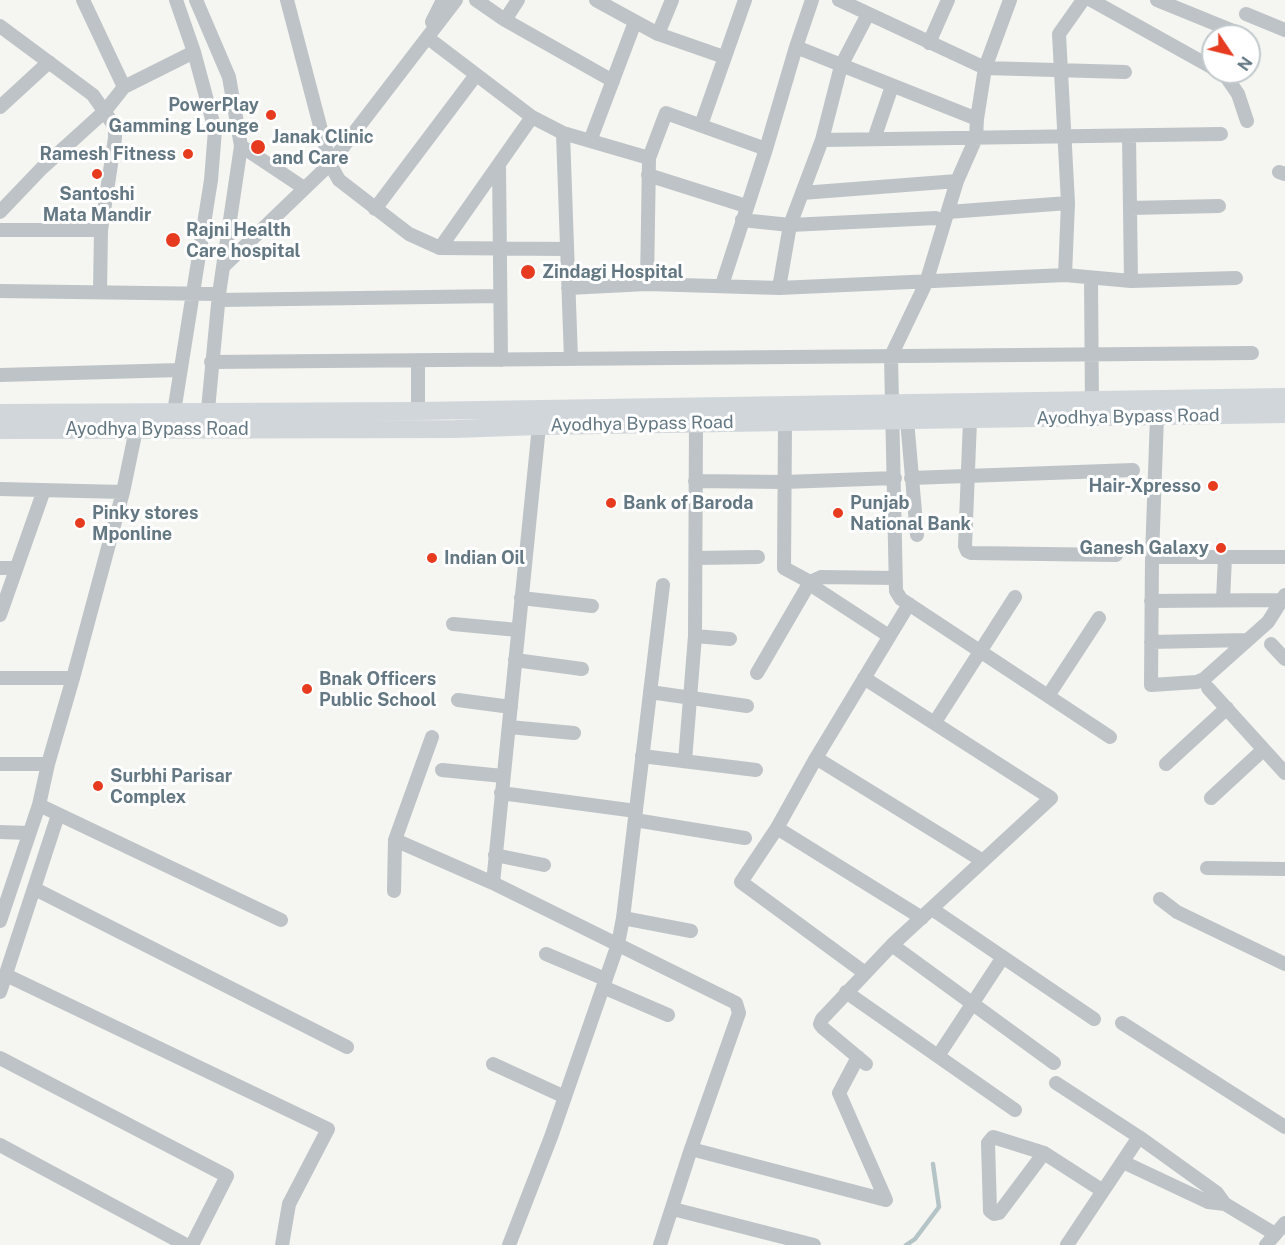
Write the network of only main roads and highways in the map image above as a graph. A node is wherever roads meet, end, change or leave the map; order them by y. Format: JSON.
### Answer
{"nodes":[{"id":1,"x":1285,"y":397,"type":"edge"},
{"id":2,"x":1092,"y":408,"type":"junction"},
{"id":3,"x":391,"y":411,"type":"junction"},
{"id":4,"x":0,"y":413,"type":"edge"},
{"id":5,"x":1285,"y":414,"type":"edge"},
{"id":6,"x":898,"y":415,"type":"junction"},
{"id":7,"x":138,"y":420,"type":"junction"},
{"id":8,"x":206,"y":422,"type":"junction"},
{"id":9,"x":391,"y":429,"type":"junction"},
{"id":10,"x":0,"y":430,"type":"edge"}],
"edges":[{"from":1,"to":2,"type":"main road","name":"Ayodhya Bypass Road"},
{"from":2,"to":5,"type":"main road","name":"Ayodhya Bypass Road"},
{"from":2,"to":6,"type":"main road","name":"Ayodhya Bypass Road"},
{"from":2,"to":6,"type":"main road","name":"Ayodhya Bypass Road"},
{"from":3,"to":6,"type":"main road","name":"Ayodhya Bypass Road"},
{"from":3,"to":8,"type":"main road","name":"Ayodhya Bypass Road"},
{"from":3,"to":9,"type":"main road"},
{"from":4,"to":7,"type":"main road","name":"Ayodhya Bypass Road"},
{"from":6,"to":9,"type":"main road","name":"Ayodhya Bypass Road"},
{"from":7,"to":8,"type":"main road","name":"Ayodhya Bypass Road"},
{"from":7,"to":10,"type":"main road","name":"Ayodhya Bypass Road"},
{"from":8,"to":9,"type":"main road","name":"Ayodhya Bypass Road"}]}
